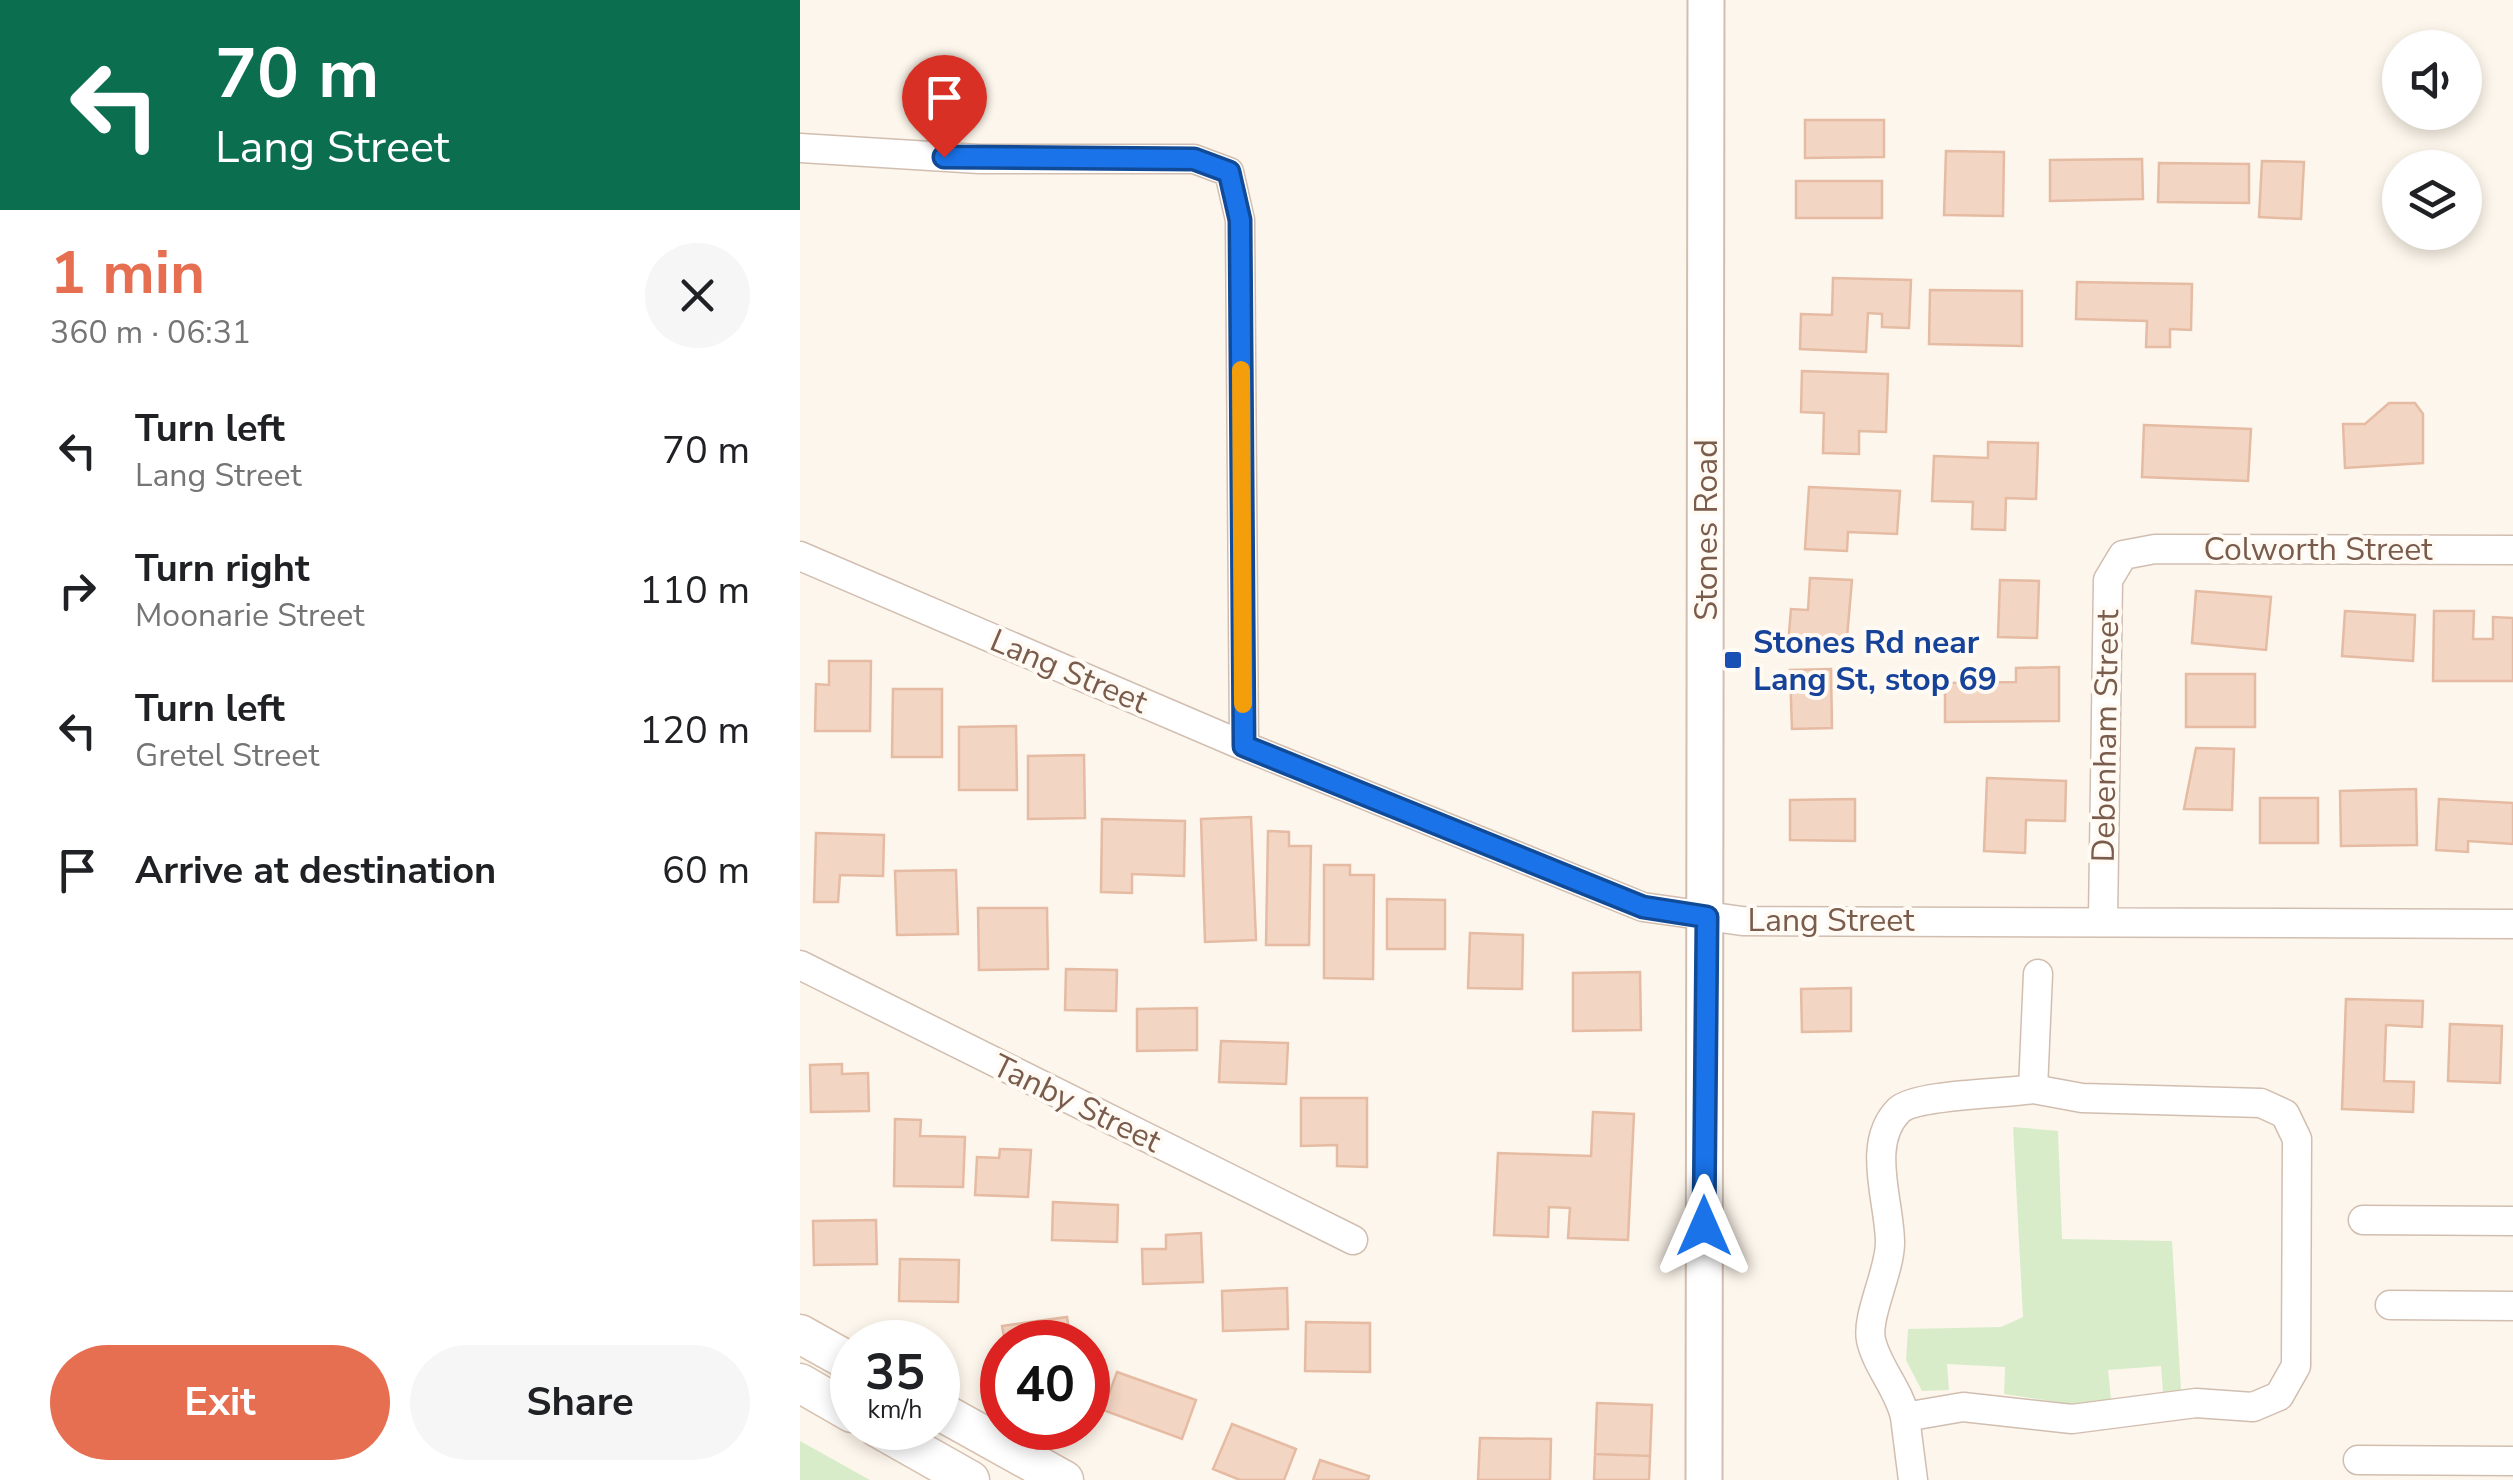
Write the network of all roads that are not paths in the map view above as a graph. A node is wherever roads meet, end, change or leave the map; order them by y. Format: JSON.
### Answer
{"nodes":[{"id":1,"x":1706,"y":0,"type":"edge"},
{"id":2,"x":800,"y":148,"type":"edge"},
{"id":3,"x":2513,"y":550,"type":"edge"},
{"id":4,"x":2123,"y":555,"type":"joint"},
{"id":5,"x":800,"y":556,"type":"edge"},
{"id":6,"x":1244,"y":746,"type":"junction"},
{"id":7,"x":1707,"y":917,"type":"junction"},
{"id":8,"x":2103,"y":920,"type":"junction"},
{"id":9,"x":2513,"y":924,"type":"edge"},
{"id":10,"x":800,"y":966,"type":"edge"},
{"id":11,"x":2038,"y":974,"type":"dead end"},
{"id":12,"x":2033,"y":1089,"type":"junction"},
{"id":13,"x":2363,"y":1220,"type":"dead end"},
{"id":14,"x":2513,"y":1221,"type":"edge"},
{"id":15,"x":1354,"y":1240,"type":"dead end"},
{"id":16,"x":2390,"y":1305,"type":"dead end"},
{"id":17,"x":2513,"y":1306,"type":"edge"},
{"id":18,"x":800,"y":1334,"type":"edge"},
{"id":19,"x":830,"y":1351,"type":"edge"},
{"id":20,"x":800,"y":1383,"type":"edge"},
{"id":21,"x":830,"y":1400,"type":"edge"},
{"id":22,"x":1904,"y":1417,"type":"junction"},
{"id":23,"x":960,"y":1422,"type":"edge"},
{"id":24,"x":917,"y":1450,"type":"edge"},
{"id":25,"x":2358,"y":1460,"type":"dead end"},
{"id":26,"x":2513,"y":1461,"type":"edge"},
{"id":27,"x":970,"y":1480,"type":"edge"},
{"id":28,"x":1064,"y":1480,"type":"edge"},
{"id":29,"x":1704,"y":1480,"type":"edge"},
{"id":30,"x":1913,"y":1480,"type":"edge"}],
"edges":[{"from":1,"to":7,"type":"street","name":"Stones Road"},
{"from":2,"to":6,"type":"street"},
{"from":3,"to":4,"type":"street","name":"Colworth Street"},
{"from":4,"to":8,"type":"street","name":"Debenham Street"},
{"from":5,"to":6,"type":"street","name":"Lang Street"},
{"from":6,"to":7,"type":"street","name":"Lang Street"},
{"from":7,"to":8,"type":"street","name":"Lang Street"},
{"from":7,"to":29,"type":"street","name":"Stones Road"},
{"from":8,"to":9,"type":"street","name":"Lang Street"},
{"from":10,"to":15,"type":"street","name":"Tanby Street"},
{"from":11,"to":12,"type":"street"},
{"from":12,"to":22,"type":"street"},
{"from":12,"to":22,"type":"street"},
{"from":13,"to":14,"type":"street"},
{"from":16,"to":17,"type":"street"},
{"from":18,"to":19,"type":"main road"},
{"from":20,"to":21,"type":"main road"},
{"from":22,"to":30,"type":"street"},
{"from":23,"to":28,"type":"main road"},
{"from":24,"to":27,"type":"main road"},
{"from":25,"to":26,"type":"street"}]}
